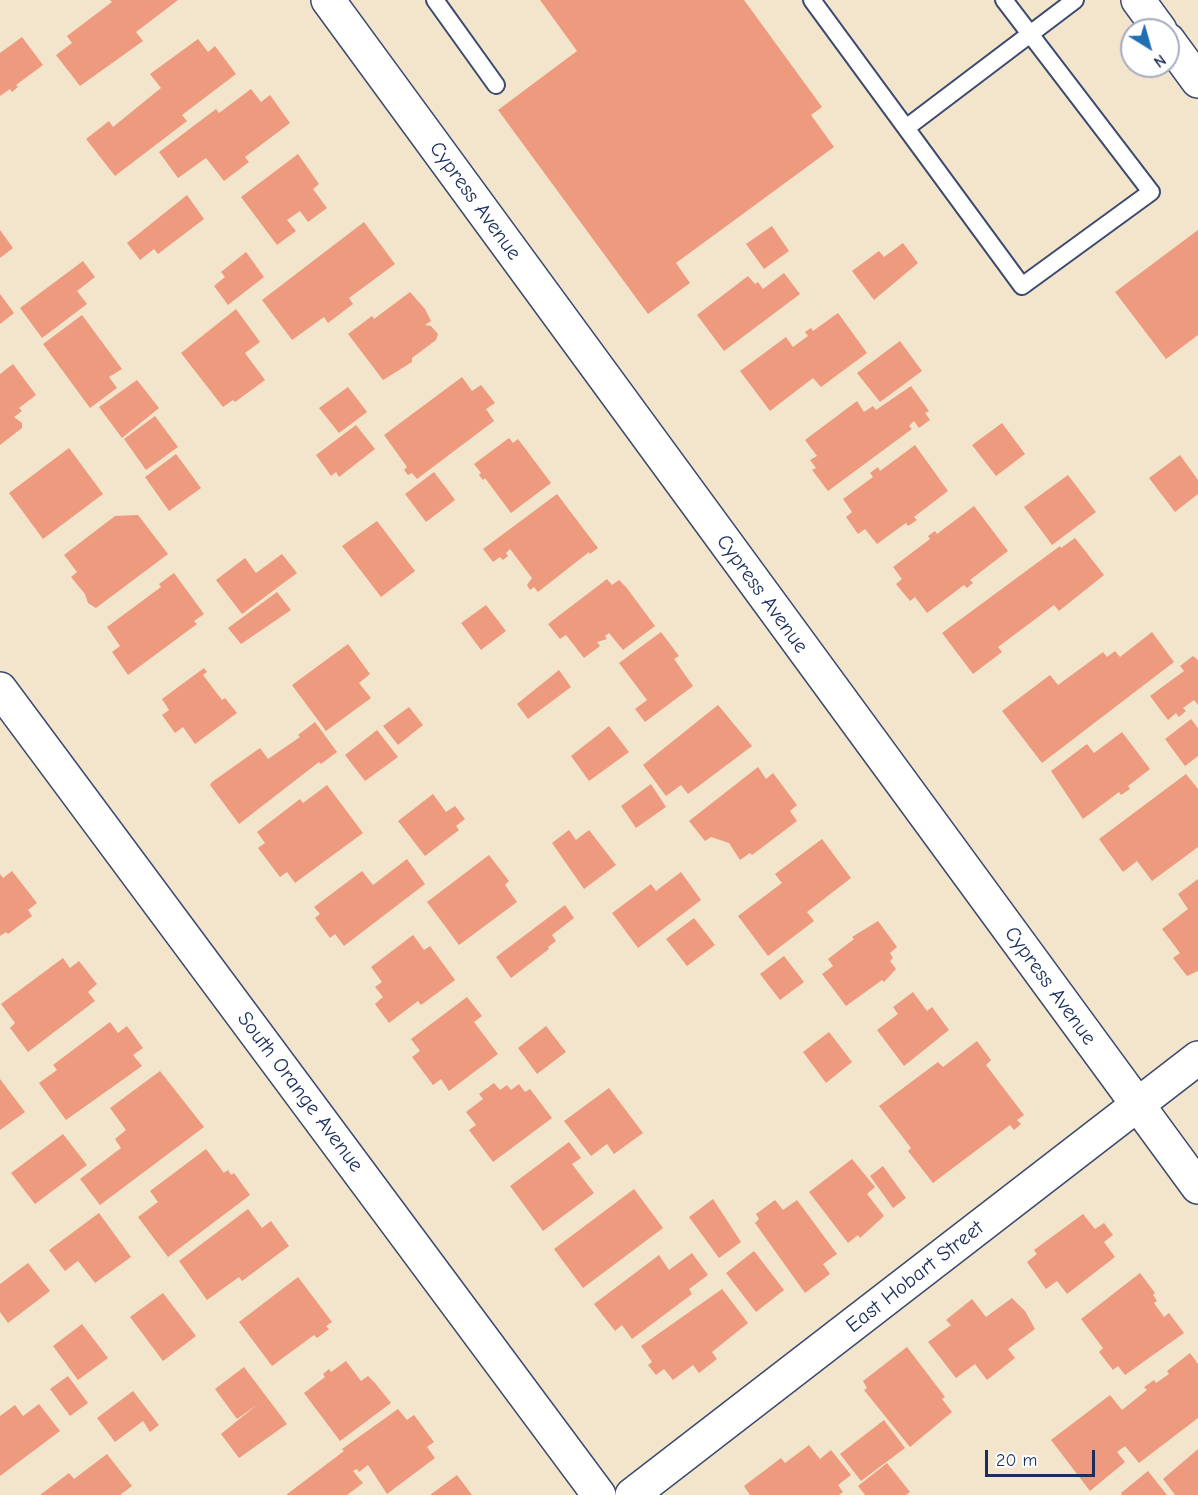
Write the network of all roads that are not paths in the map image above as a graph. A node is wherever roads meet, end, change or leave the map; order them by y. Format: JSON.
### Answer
{"nodes":[{"id":1,"x":328,"y":0,"type":"edge"},
{"id":2,"x":435,"y":0,"type":"edge"},
{"id":3,"x":812,"y":0,"type":"edge"},
{"id":4,"x":1005,"y":0,"type":"edge"},
{"id":5,"x":1075,"y":0,"type":"edge"},
{"id":6,"x":1138,"y":0,"type":"edge"},
{"id":7,"x":1151,"y":18,"type":"edge"},
{"id":8,"x":1031,"y":35,"type":"junction"},
{"id":9,"x":1180,"y":56,"type":"edge"},
{"id":10,"x":1198,"y":81,"type":"edge"},
{"id":11,"x":496,"y":85,"type":"dead end"},
{"id":12,"x":906,"y":128,"type":"junction"},
{"id":13,"x":0,"y":689,"type":"edge"},
{"id":14,"x":1198,"y":1058,"type":"edge"},
{"id":15,"x":1137,"y":1105,"type":"junction"},
{"id":16,"x":1198,"y":1186,"type":"edge"},
{"id":17,"x":599,"y":1495,"type":"edge"},
{"id":18,"x":632,"y":1495,"type":"edge"}],
"edges":[{"from":1,"to":15,"type":"street","name":"Cypress Avenue"},
{"from":2,"to":11,"type":"lane"},
{"from":3,"to":12,"type":"lane"},
{"from":4,"to":8,"type":"lane"},
{"from":5,"to":8,"type":"lane"},
{"from":6,"to":7,"type":"street"},
{"from":8,"to":12,"type":"lane"},
{"from":8,"to":12,"type":"lane"},
{"from":9,"to":10,"type":"street"},
{"from":13,"to":17,"type":"street","name":"South Orange Avenue"},
{"from":14,"to":15,"type":"street","name":"East Hobart Street"},
{"from":15,"to":16,"type":"street","name":"Cypress Avenue"},
{"from":15,"to":18,"type":"street","name":"East Hobart Street"}]}
